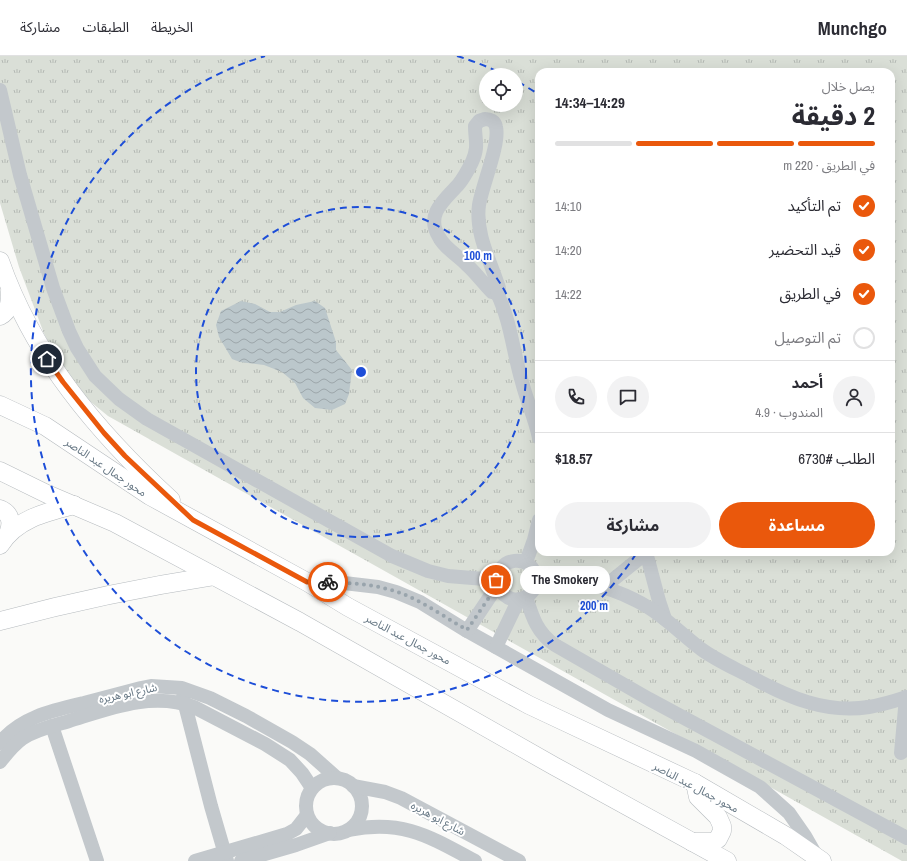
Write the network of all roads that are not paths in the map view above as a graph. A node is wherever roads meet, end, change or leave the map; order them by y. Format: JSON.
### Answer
{"nodes":[{"id":1,"x":0,"y":90,"type":"edge"},
{"id":2,"x":0,"y":261,"type":"edge"},
{"id":3,"x":10,"y":291,"type":"junction"},
{"id":4,"x":497,"y":293,"type":"junction"},
{"id":5,"x":0,"y":316,"type":"edge"},
{"id":6,"x":0,"y":405,"type":"edge"},
{"id":7,"x":535,"y":419,"type":"edge"},
{"id":8,"x":0,"y":471,"type":"edge"},
{"id":9,"x":74,"y":505,"type":"junction"},
{"id":10,"x":0,"y":509,"type":"edge"},
{"id":11,"x":193,"y":520,"type":"junction"},
{"id":12,"x":535,"y":536,"type":"edge"},
{"id":13,"x":4,"y":540,"type":"edge"},
{"id":14,"x":642,"y":556,"type":"edge"},
{"id":15,"x":647,"y":556,"type":"edge"},
{"id":16,"x":526,"y":562,"type":"junction"},
{"id":17,"x":536,"y":575,"type":"junction"},
{"id":18,"x":214,"y":576,"type":"junction"},
{"id":19,"x":307,"y":582,"type":"junction"},
{"id":20,"x":497,"y":583,"type":"junction"},
{"id":21,"x":604,"y":587,"type":"junction"},
{"id":22,"x":523,"y":598,"type":"junction"},
{"id":23,"x":665,"y":619,"type":"junction"},
{"id":24,"x":0,"y":620,"type":"edge"},
{"id":25,"x":467,"y":630,"type":"junction"},
{"id":26,"x":496,"y":647,"type":"junction"},
{"id":27,"x":182,"y":688,"type":"junction"},
{"id":28,"x":907,"y":697,"type":"edge"},
{"id":29,"x":183,"y":703,"type":"junction"},
{"id":30,"x":52,"y":726,"type":"junction"},
{"id":31,"x":0,"y":743,"type":"edge"},
{"id":32,"x":901,"y":753,"type":"dead end"},
{"id":33,"x":0,"y":762,"type":"edge"},
{"id":34,"x":337,"y":778,"type":"junction"},
{"id":35,"x":696,"y":783,"type":"junction"},
{"id":36,"x":353,"y":786,"type":"junction"},
{"id":37,"x":312,"y":788,"type":"junction"},
{"id":38,"x":307,"y":815,"type":"junction"},
{"id":39,"x":349,"y":830,"type":"junction"},
{"id":40,"x":330,"y":833,"type":"junction"},
{"id":41,"x":907,"y":838,"type":"edge"},
{"id":42,"x":692,"y":842,"type":"junction"},
{"id":43,"x":226,"y":857,"type":"edge"},
{"id":44,"x":820,"y":859,"type":"edge"},
{"id":45,"x":97,"y":861,"type":"edge"},
{"id":46,"x":195,"y":861,"type":"edge"},
{"id":47,"x":241,"y":861,"type":"edge"},
{"id":48,"x":475,"y":861,"type":"edge"},
{"id":49,"x":519,"y":861,"type":"edge"},
{"id":50,"x":728,"y":861,"type":"edge"}],
"edges":[{"from":1,"to":20,"type":"street"},
{"from":2,"to":3,"type":"main road"},
{"from":3,"to":5,"type":"main road"},
{"from":3,"to":11,"type":"main road"},
{"from":4,"to":4,"type":"street"},
{"from":4,"to":7,"type":"street"},
{"from":6,"to":11,"type":"main road","name":"محور جمال عبد الناصر"},
{"from":8,"to":9,"type":"main road"},
{"from":9,"to":13,"type":"main road"},
{"from":9,"to":18,"type":"main road"},
{"from":10,"to":13,"type":"main road"},
{"from":11,"to":19,"type":"main road","name":"محور جمال عبد الناصر"},
{"from":12,"to":16,"type":"street"},
{"from":14,"to":21,"type":"street"},
{"from":15,"to":23,"type":"street"},
{"from":16,"to":17,"type":"street"},
{"from":16,"to":20,"type":"street"},
{"from":17,"to":21,"type":"street"},
{"from":17,"to":22,"type":"street"},
{"from":18,"to":24,"type":"main road"},
{"from":18,"to":42,"type":"main road"},
{"from":19,"to":25,"type":"street"},
{"from":19,"to":35,"type":"main road","name":"محور جمال عبد الناصر"},
{"from":20,"to":22,"type":"street"},
{"from":20,"to":25,"type":"street"},
{"from":21,"to":23,"type":"street"},
{"from":22,"to":26,"type":"street"},
{"from":22,"to":41,"type":"street"},
{"from":23,"to":28,"type":"street"},
{"from":25,"to":26,"type":"street"},
{"from":26,"to":44,"type":"street"},
{"from":27,"to":29,"type":"street"},
{"from":27,"to":31,"type":"street","name":"شارع ابو هريره"},
{"from":27,"to":34,"type":"street","name":"شارع ابو هريره"},
{"from":28,"to":32,"type":"street"},
{"from":29,"to":30,"type":"street","name":"شارع ابو هريره"},
{"from":29,"to":37,"type":"street","name":"شارع ابو هريره"},
{"from":29,"to":43,"type":"street"},
{"from":30,"to":33,"type":"street","name":"شارع ابو هريره"},
{"from":30,"to":45,"type":"street"},
{"from":34,"to":36,"type":"street"},
{"from":34,"to":37,"type":"street"},
{"from":35,"to":42,"type":"main road"},
{"from":35,"to":44,"type":"main road","name":"محور جمال عبد الناصر"},
{"from":36,"to":39,"type":"street"},
{"from":36,"to":49,"type":"street","name":"شارع ابو هريره"},
{"from":37,"to":38,"type":"street"},
{"from":38,"to":40,"type":"street"},
{"from":38,"to":43,"type":"street"},
{"from":39,"to":40,"type":"street"},
{"from":39,"to":48,"type":"street","name":"شارع ابو هريره"},
{"from":40,"to":47,"type":"street"},
{"from":42,"to":50,"type":"main road"},
{"from":43,"to":46,"type":"street"}]}
